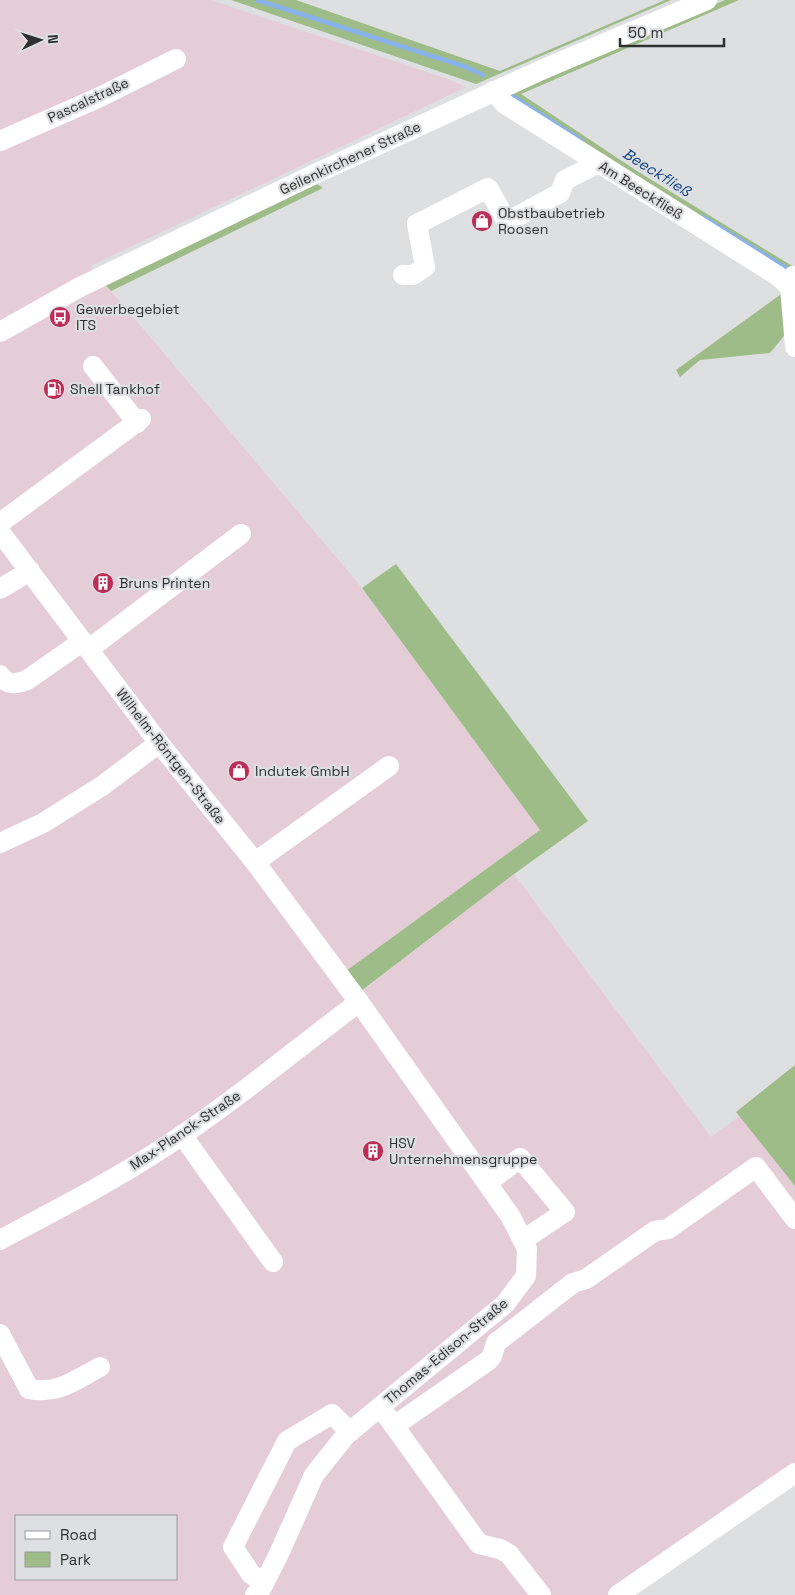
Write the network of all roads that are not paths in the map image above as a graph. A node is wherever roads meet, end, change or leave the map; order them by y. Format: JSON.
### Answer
{"nodes":[{"id":1,"x":706,"y":0,"type":"edge"},
{"id":2,"x":176,"y":59,"type":"dead end"},
{"id":3,"x":493,"y":91,"type":"junction"},
{"id":4,"x":0,"y":141,"type":"edge"},
{"id":5,"x":599,"y":163,"type":"junction"},
{"id":6,"x":403,"y":275,"type":"dead end"},
{"id":7,"x":793,"y":283,"type":"edge"},
{"id":8,"x":0,"y":332,"type":"edge"},
{"id":9,"x":795,"y":347,"type":"edge"},
{"id":10,"x":93,"y":366,"type":"dead end"},
{"id":11,"x":0,"y":523,"type":"edge"},
{"id":12,"x":0,"y":532,"type":"edge"},
{"id":13,"x":240,"y":534,"type":"dead end"},
{"id":14,"x":30,"y":571,"type":"junction"},
{"id":15,"x":0,"y":589,"type":"edge"},
{"id":16,"x":86,"y":645,"type":"junction"},
{"id":17,"x":0,"y":675,"type":"edge"},
{"id":18,"x":159,"y":743,"type":"junction"},
{"id":19,"x":389,"y":766,"type":"dead end"},
{"id":20,"x":0,"y":843,"type":"edge"},
{"id":21,"x":255,"y":862,"type":"junction"},
{"id":22,"x":358,"y":1002,"type":"junction"},
{"id":23,"x":182,"y":1135,"type":"junction"},
{"id":24,"x":487,"y":1183,"type":"junction"},
{"id":25,"x":795,"y":1219,"type":"edge"},
{"id":26,"x":0,"y":1240,"type":"edge"},
{"id":27,"x":523,"y":1240,"type":"junction"},
{"id":28,"x":273,"y":1262,"type":"dead end"},
{"id":29,"x":0,"y":1334,"type":"edge"},
{"id":30,"x":100,"y":1367,"type":"dead end"},
{"id":31,"x":380,"y":1406,"type":"junction"},
{"id":32,"x":394,"y":1426,"type":"junction"},
{"id":33,"x":350,"y":1432,"type":"junction"},
{"id":34,"x":795,"y":1473,"type":"edge"},
{"id":35,"x":260,"y":1589,"type":"edge"},
{"id":36,"x":541,"y":1595,"type":"edge"},
{"id":37,"x":618,"y":1595,"type":"edge"}],
"edges":[{"from":1,"to":3,"type":"street","name":"Geilenkirchener Straße"},
{"from":2,"to":4,"type":"street","name":"Pascalstraße"},
{"from":3,"to":5,"type":"street","name":"Am Beeckfließ"},
{"from":3,"to":8,"type":"street","name":"Geilenkirchener Straße"},
{"from":5,"to":6,"type":"street"},
{"from":5,"to":7,"type":"street","name":"Am Beeckfließ"},
{"from":7,"to":9,"type":"street"},
{"from":10,"to":11,"type":"street"},
{"from":12,"to":14,"type":"street","name":"Wilhelm-Röntgen-Straße"},
{"from":13,"to":16,"type":"street"},
{"from":14,"to":15,"type":"street"},
{"from":14,"to":16,"type":"street","name":"Wilhelm-Röntgen-Straße"},
{"from":16,"to":17,"type":"street"},
{"from":16,"to":18,"type":"street","name":"Wilhelm-Röntgen-Straße"},
{"from":18,"to":20,"type":"street"},
{"from":18,"to":21,"type":"street","name":"Wilhelm-Röntgen-Straße"},
{"from":19,"to":21,"type":"street"},
{"from":21,"to":22,"type":"street","name":"Wilhelm-Röntgen-Straße"},
{"from":22,"to":23,"type":"street","name":"Max-Planck-Straße"},
{"from":22,"to":24,"type":"street","name":"Thomas-Edison-Straße"},
{"from":23,"to":26,"type":"street","name":"Max-Planck-Straße"},
{"from":23,"to":28,"type":"street"},
{"from":24,"to":27,"type":"street","name":"Thomas-Edison-Straße"},
{"from":24,"to":27,"type":"street"},
{"from":25,"to":32,"type":"street"},
{"from":27,"to":31,"type":"street","name":"Thomas-Edison-Straße"},
{"from":29,"to":30,"type":"street"},
{"from":31,"to":32,"type":"street"},
{"from":31,"to":33,"type":"street","name":"Thomas-Edison-Straße"},
{"from":32,"to":36,"type":"street"},
{"from":33,"to":35,"type":"street","name":"Thomas-Edison-Straße"},
{"from":33,"to":35,"type":"street"},
{"from":34,"to":37,"type":"street"}]}
